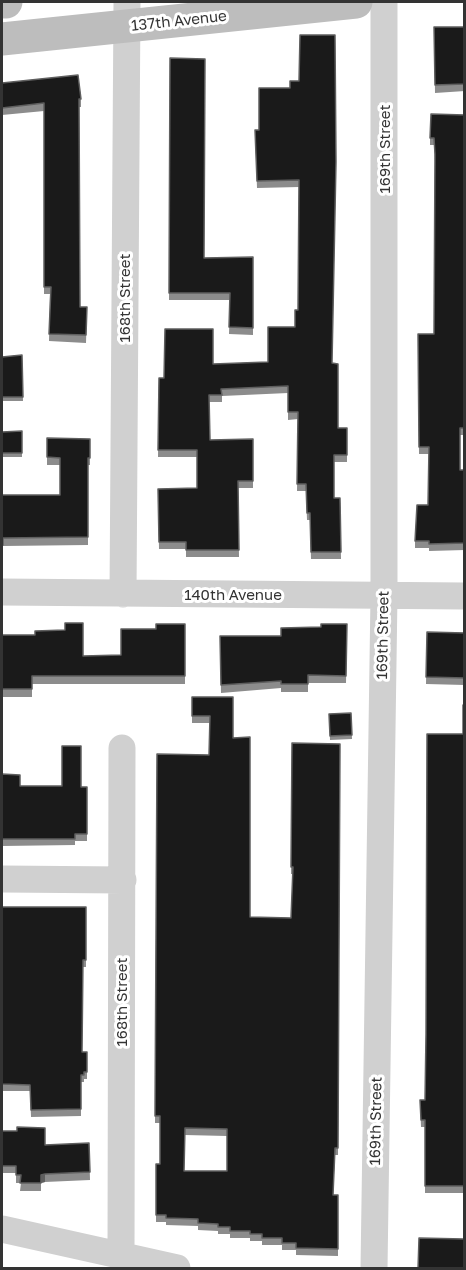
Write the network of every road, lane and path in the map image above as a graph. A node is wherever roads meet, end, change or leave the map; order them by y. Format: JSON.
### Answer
{"nodes":[{"id":1,"x":2,"y":2,"type":"edge"},
{"id":2,"x":6,"y":2,"type":"edge"},
{"id":3,"x":356,"y":2,"type":"edge"},
{"id":4,"x":384,"y":2,"type":"edge"},
{"id":5,"x":127,"y":14,"type":"edge"},
{"id":6,"x":2,"y":39,"type":"edge"},
{"id":7,"x":2,"y":592,"type":"edge"},
{"id":8,"x":123,"y":594,"type":"junction"},
{"id":9,"x":384,"y":595,"type":"junction"},
{"id":10,"x":465,"y":596,"type":"edge"},
{"id":11,"x":122,"y":748,"type":"dead end"},
{"id":12,"x":2,"y":879,"type":"edge"},
{"id":13,"x":123,"y":880,"type":"junction"},
{"id":14,"x":2,"y":1229,"type":"edge"},
{"id":15,"x":121,"y":1255,"type":"junction"},
{"id":16,"x":177,"y":1269,"type":"edge"},
{"id":17,"x":374,"y":1269,"type":"edge"}],
"edges":[{"from":1,"to":2,"type":"street"},
{"from":3,"to":5,"type":"street","name":"137th Avenue"},
{"from":4,"to":9,"type":"street","name":"169th Street"},
{"from":5,"to":6,"type":"street","name":"137th Avenue"},
{"from":5,"to":8,"type":"street","name":"168th Street"},
{"from":7,"to":8,"type":"street","name":"140th Avenue"},
{"from":8,"to":9,"type":"street","name":"140th Avenue"},
{"from":9,"to":10,"type":"street","name":"140th Avenue"},
{"from":9,"to":17,"type":"street","name":"169th Street"},
{"from":11,"to":13,"type":"street","name":"168th Street"},
{"from":12,"to":13,"type":"street"},
{"from":13,"to":15,"type":"street","name":"168th Street"},
{"from":14,"to":15,"type":"street"},
{"from":15,"to":16,"type":"street"}]}
